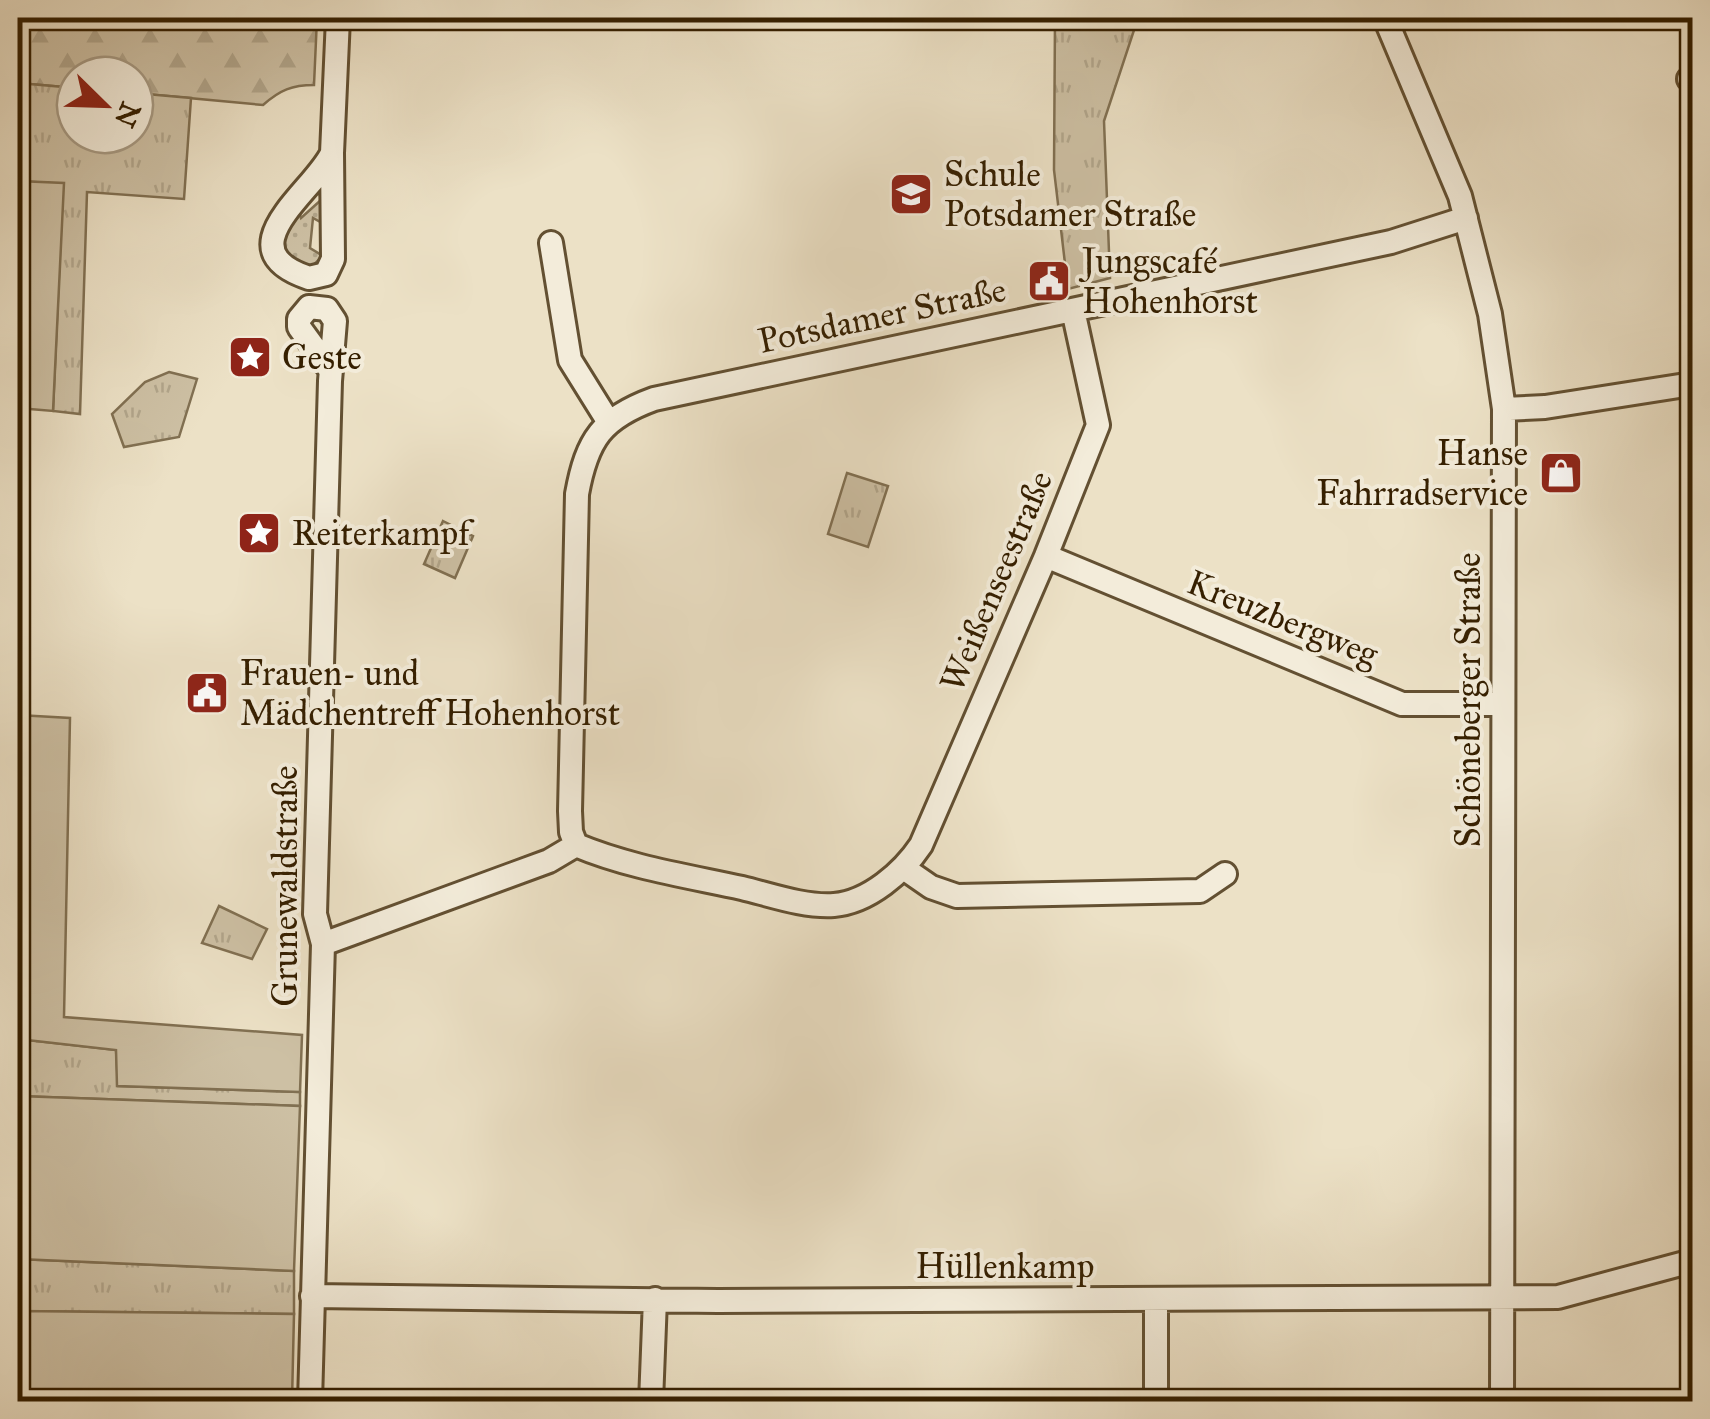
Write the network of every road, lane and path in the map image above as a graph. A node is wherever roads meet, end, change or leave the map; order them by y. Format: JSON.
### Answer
{"nodes":[{"id":1,"x":338,"y":18,"type":"edge"},
{"id":2,"x":1386,"y":18,"type":"edge"},
{"id":3,"x":332,"y":154,"type":"junction"},
{"id":4,"x":1466,"y":218,"type":"junction"},
{"id":5,"x":552,"y":244,"type":"dead end"},
{"id":6,"x":1074,"y":310,"type":"junction"},
{"id":7,"x":331,"y":371,"type":"dead end"},
{"id":8,"x":1692,"y":384,"type":"edge"},
{"id":9,"x":1504,"y":409,"type":"junction"},
{"id":10,"x":608,"y":421,"type":"junction"},
{"id":11,"x":1046,"y":556,"type":"junction"},
{"id":12,"x":1503,"y":704,"type":"junction"},
{"id":13,"x":576,"y":845,"type":"junction"},
{"id":14,"x":904,"y":869,"type":"junction"},
{"id":15,"x":1225,"y":874,"type":"dead end"},
{"id":16,"x":323,"y":944,"type":"junction"},
{"id":17,"x":1692,"y":1261,"type":"edge"},
{"id":18,"x":312,"y":1296,"type":"junction"},
{"id":19,"x":1502,"y":1297,"type":"junction"},
{"id":20,"x":656,"y":1299,"type":"junction"},
{"id":21,"x":1156,"y":1301,"type":"junction"},
{"id":22,"x":310,"y":1402,"type":"edge"},
{"id":23,"x":651,"y":1402,"type":"edge"},
{"id":24,"x":1156,"y":1402,"type":"edge"},
{"id":25,"x":1502,"y":1402,"type":"edge"}],
"edges":[{"from":1,"to":3,"type":"street"},
{"from":2,"to":4,"type":"street","name":"Schöneberger Straße"},
{"from":3,"to":3,"type":"street"},
{"from":4,"to":6,"type":"street","name":"Potsdamer Straße"},
{"from":4,"to":9,"type":"street","name":"Schöneberger Straße"},
{"from":5,"to":10,"type":"street"},
{"from":6,"to":10,"type":"street","name":"Potsdamer Straße"},
{"from":6,"to":11,"type":"street","name":"Weißenseestraße"},
{"from":7,"to":16,"type":"street","name":"Grunewaldstraße"},
{"from":8,"to":9,"type":"street"},
{"from":9,"to":12,"type":"street","name":"Schöneberger Straße"},
{"from":10,"to":13,"type":"street"},
{"from":11,"to":12,"type":"street","name":"Kreuzbergweg"},
{"from":11,"to":14,"type":"street","name":"Weißenseestraße"},
{"from":12,"to":19,"type":"street","name":"Schöneberger Straße"},
{"from":13,"to":14,"type":"street","name":"Weißenseestraße"},
{"from":13,"to":16,"type":"street"},
{"from":14,"to":15,"type":"street"},
{"from":16,"to":18,"type":"street","name":"Grunewaldstraße"},
{"from":17,"to":19,"type":"street","name":"Hüllenkamp"},
{"from":18,"to":20,"type":"street","name":"Hüllenkamp"},
{"from":18,"to":22,"type":"street","name":"Grunewaldstraße"},
{"from":19,"to":21,"type":"street","name":"Hüllenkamp"},
{"from":19,"to":25,"type":"street","name":"Schöneberger Straße"},
{"from":20,"to":21,"type":"street","name":"Hüllenkamp"},
{"from":20,"to":23,"type":"street"},
{"from":21,"to":24,"type":"street"}]}
